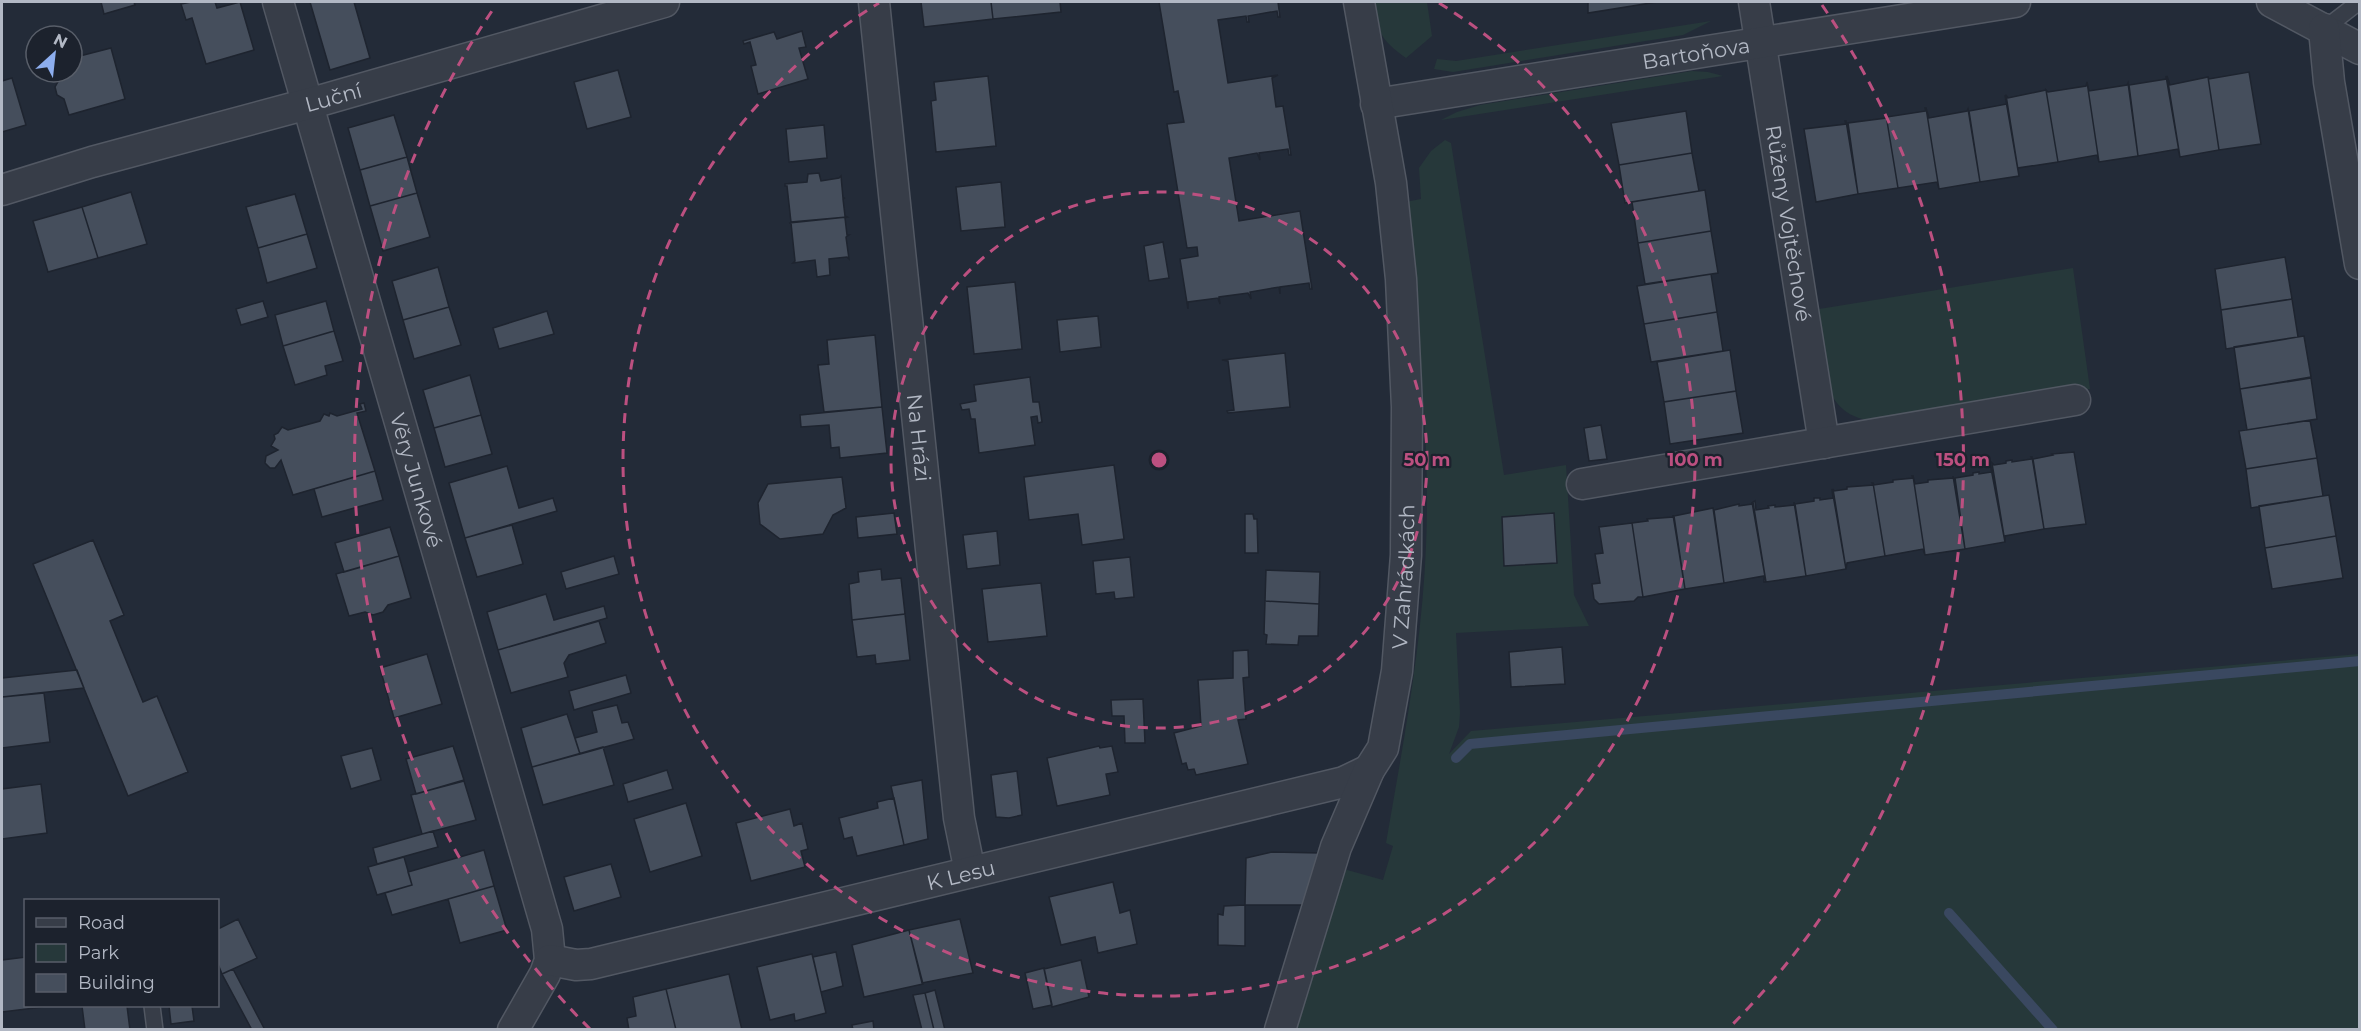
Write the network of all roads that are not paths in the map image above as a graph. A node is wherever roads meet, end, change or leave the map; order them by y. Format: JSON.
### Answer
{"nodes":[{"id":1,"x":278,"y":2,"type":"edge"},
{"id":2,"x":664,"y":2,"type":"edge"},
{"id":3,"x":874,"y":2,"type":"edge"},
{"id":4,"x":1359,"y":2,"type":"edge"},
{"id":5,"x":1754,"y":2,"type":"edge"},
{"id":6,"x":2016,"y":2,"type":"edge"},
{"id":7,"x":2272,"y":2,"type":"edge"},
{"id":8,"x":2358,"y":2,"type":"edge"},
{"id":9,"x":2324,"y":29,"type":"junction"},
{"id":10,"x":1761,"y":42,"type":"junction"},
{"id":11,"x":2360,"y":49,"type":"edge"},
{"id":12,"x":308,"y":104,"type":"junction"},
{"id":13,"x":1376,"y":104,"type":"junction"},
{"id":14,"x":2,"y":190,"type":"edge"},
{"id":15,"x":2360,"y":264,"type":"edge"},
{"id":16,"x":2075,"y":400,"type":"dead end"},
{"id":17,"x":1824,"y":443,"type":"junction"},
{"id":18,"x":1582,"y":484,"type":"dead end"},
{"id":19,"x":1369,"y":770,"type":"junction"},
{"id":20,"x":970,"y":872,"type":"junction"},
{"id":21,"x":550,"y":960,"type":"junction"},
{"id":22,"x":152,"y":1007,"type":"edge"},
{"id":23,"x":156,"y":1029,"type":"edge"},
{"id":24,"x":513,"y":1029,"type":"edge"},
{"id":25,"x":1280,"y":1029,"type":"edge"}],
"edges":[{"from":1,"to":12,"type":"street","name":"Věry Junkové"},
{"from":2,"to":12,"type":"street","name":"Luční"},
{"from":3,"to":20,"type":"street","name":"Na Hrázi"},
{"from":4,"to":13,"type":"street","name":"V Zahrádkách"},
{"from":5,"to":10,"type":"street","name":"Růženy Vojtěchové"},
{"from":6,"to":10,"type":"street","name":"Bartoňova"},
{"from":7,"to":9,"type":"street"},
{"from":8,"to":9,"type":"lane"},
{"from":9,"to":11,"type":"street"},
{"from":9,"to":15,"type":"street"},
{"from":10,"to":13,"type":"street","name":"Bartoňova"},
{"from":10,"to":17,"type":"street","name":"Růženy Vojtěchové"},
{"from":12,"to":14,"type":"street","name":"Luční"},
{"from":12,"to":21,"type":"street","name":"Věry Junkové"},
{"from":13,"to":19,"type":"street","name":"V Zahrádkách"},
{"from":16,"to":17,"type":"street"},
{"from":17,"to":18,"type":"street"},
{"from":19,"to":20,"type":"street","name":"K Lesu"},
{"from":19,"to":25,"type":"street","name":"V Zahrádkách"},
{"from":20,"to":21,"type":"street","name":"K Lesu"},
{"from":21,"to":24,"type":"street"},
{"from":22,"to":23,"type":"lane"}]}
